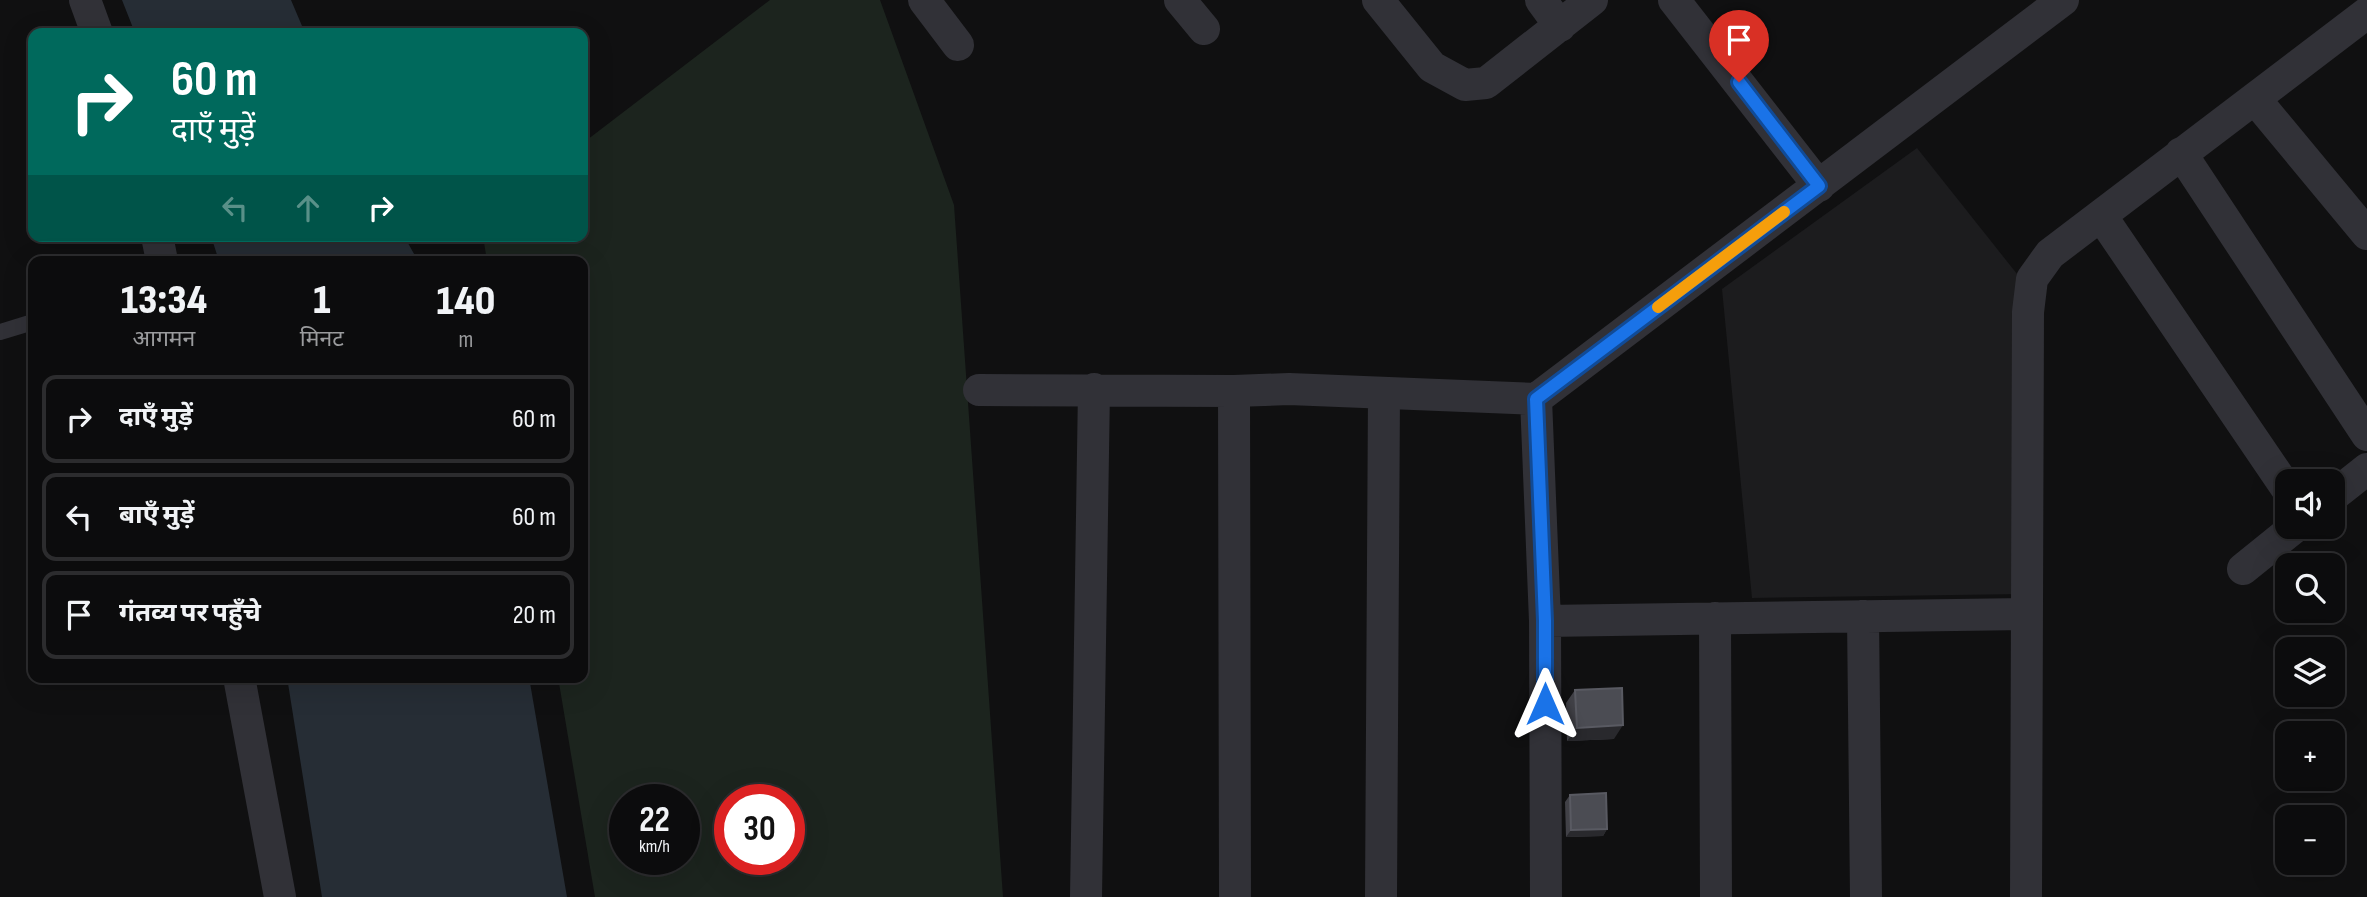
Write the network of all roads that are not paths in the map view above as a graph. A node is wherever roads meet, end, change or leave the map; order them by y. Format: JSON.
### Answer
{"nodes":[{"id":1,"x":85,"y":0,"type":"edge"},
{"id":2,"x":924,"y":0,"type":"edge"},
{"id":3,"x":1180,"y":0,"type":"edge"},
{"id":4,"x":1378,"y":0,"type":"edge"},
{"id":5,"x":1541,"y":0,"type":"edge"},
{"id":6,"x":1592,"y":0,"type":"edge"},
{"id":7,"x":1674,"y":0,"type":"edge"},
{"id":8,"x":2063,"y":0,"type":"edge"},
{"id":9,"x":1560,"y":26,"type":"junction"},
{"id":10,"x":95,"y":28,"type":"edge"},
{"id":11,"x":2362,"y":28,"type":"edge"},
{"id":12,"x":1204,"y":29,"type":"dead end"},
{"id":13,"x":958,"y":45,"type":"dead end"},
{"id":14,"x":2255,"y":99,"type":"junction"},
{"id":15,"x":2181,"y":153,"type":"junction"},
{"id":16,"x":1819,"y":186,"type":"junction"},
{"id":17,"x":2102,"y":217,"type":"junction"},
{"id":18,"x":2367,"y":234,"type":"edge"},
{"id":19,"x":28,"y":324,"type":"edge"},
{"id":20,"x":0,"y":332,"type":"edge"},
{"id":21,"x":979,"y":390,"type":"dead end"},
{"id":22,"x":1094,"y":390,"type":"junction"},
{"id":23,"x":1234,"y":391,"type":"junction"},
{"id":24,"x":1384,"y":393,"type":"junction"},
{"id":25,"x":1536,"y":399,"type":"junction"},
{"id":26,"x":2367,"y":435,"type":"edge"},
{"id":27,"x":2367,"y":469,"type":"edge"},
{"id":28,"x":2275,"y":471,"type":"edge"},
{"id":29,"x":2345,"y":486,"type":"edge"},
{"id":30,"x":2280,"y":539,"type":"edge"},
{"id":31,"x":2243,"y":569,"type":"dead end"},
{"id":32,"x":2026,"y":614,"type":"junction"},
{"id":33,"x":1863,"y":616,"type":"junction"},
{"id":34,"x":1715,"y":618,"type":"junction"},
{"id":35,"x":1545,"y":621,"type":"junction"},
{"id":36,"x":240,"y":683,"type":"edge"},
{"id":37,"x":279,"y":897,"type":"edge"},
{"id":38,"x":1086,"y":897,"type":"edge"},
{"id":39,"x":1235,"y":897,"type":"edge"},
{"id":40,"x":1381,"y":897,"type":"edge"},
{"id":41,"x":1546,"y":897,"type":"edge"},
{"id":42,"x":1716,"y":897,"type":"edge"},
{"id":43,"x":1866,"y":897,"type":"edge"},
{"id":44,"x":2026,"y":897,"type":"edge"}],
"edges":[{"from":1,"to":10,"type":"street"},
{"from":2,"to":13,"type":"street"},
{"from":3,"to":12,"type":"street"},
{"from":4,"to":9,"type":"street"},
{"from":5,"to":9,"type":"street"},
{"from":6,"to":9,"type":"street"},
{"from":7,"to":16,"type":"street"},
{"from":8,"to":16,"type":"street"},
{"from":11,"to":14,"type":"street"},
{"from":14,"to":15,"type":"street"},
{"from":14,"to":18,"type":"street"},
{"from":15,"to":17,"type":"street"},
{"from":15,"to":26,"type":"street"},
{"from":16,"to":25,"type":"street"},
{"from":17,"to":28,"type":"street"},
{"from":17,"to":32,"type":"street"},
{"from":19,"to":20,"type":"lane"},
{"from":21,"to":22,"type":"street"},
{"from":22,"to":23,"type":"street"},
{"from":22,"to":38,"type":"street"},
{"from":23,"to":24,"type":"street"},
{"from":23,"to":39,"type":"street"},
{"from":24,"to":25,"type":"street"},
{"from":24,"to":40,"type":"street"},
{"from":25,"to":35,"type":"street"},
{"from":27,"to":29,"type":"street"},
{"from":30,"to":31,"type":"street"},
{"from":32,"to":33,"type":"street"},
{"from":32,"to":44,"type":"street"},
{"from":33,"to":34,"type":"street"},
{"from":33,"to":43,"type":"street"},
{"from":34,"to":35,"type":"street"},
{"from":34,"to":42,"type":"street"},
{"from":35,"to":41,"type":"street"},
{"from":36,"to":37,"type":"street"}]}
